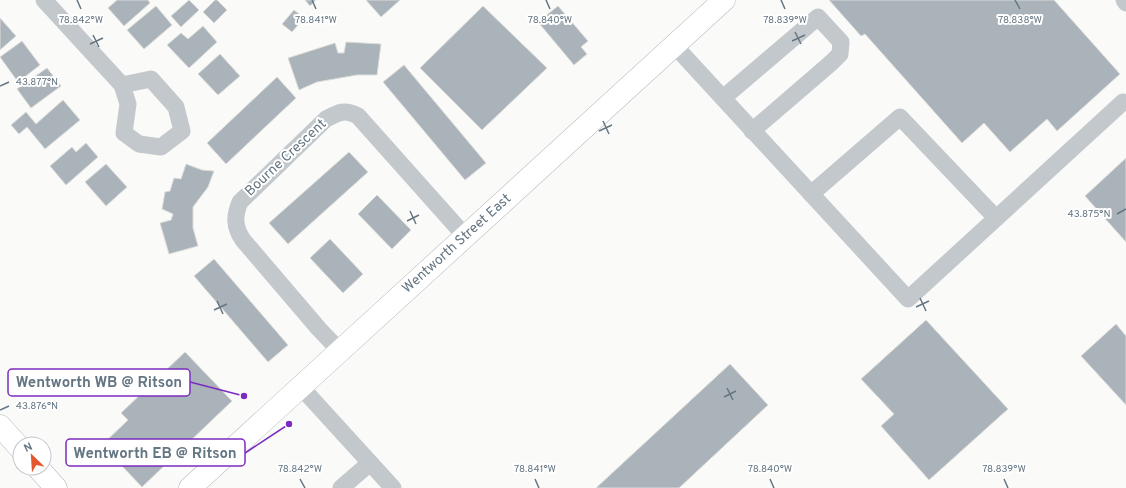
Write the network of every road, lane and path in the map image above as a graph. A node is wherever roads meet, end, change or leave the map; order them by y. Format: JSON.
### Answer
{"nodes":[{"id":1,"x":44,"y":0,"type":"edge"},
{"id":2,"x":724,"y":0,"type":"edge"},
{"id":3,"x":1124,"y":0,"type":"edge"},
{"id":4,"x":1126,"y":3,"type":"edge"},
{"id":5,"x":674,"y":45,"type":"junction"},
{"id":6,"x":122,"y":85,"type":"dead end"},
{"id":7,"x":723,"y":98,"type":"junction"},
{"id":8,"x":1123,"y":102,"type":"dead end"},
{"id":9,"x":752,"y":131,"type":"junction"},
{"id":10,"x":811,"y":194,"type":"junction"},
{"id":11,"x":996,"y":218,"type":"junction"},
{"id":12,"x":465,"y":236,"type":"junction"},
{"id":13,"x":340,"y":351,"type":"junction"},
{"id":14,"x":301,"y":387,"type":"junction"},
{"id":15,"x":0,"y":426,"type":"edge"},
{"id":16,"x":12,"y":439,"type":"edge"},
{"id":17,"x":370,"y":463,"type":"junction"},
{"id":18,"x":45,"y":476,"type":"edge"},
{"id":19,"x":56,"y":488,"type":"edge"},
{"id":20,"x":190,"y":488,"type":"edge"},
{"id":21,"x":341,"y":488,"type":"edge"},
{"id":22,"x":393,"y":488,"type":"edge"}],
"edges":[{"from":1,"to":6,"type":"street"},
{"from":2,"to":5,"type":"main road","name":"Wentworth Street East"},
{"from":3,"to":4,"type":"street"},
{"from":5,"to":7,"type":"street"},
{"from":5,"to":12,"type":"main road","name":"Wentworth Street East"},
{"from":7,"to":9,"type":"street"},
{"from":7,"to":9,"type":"street"},
{"from":8,"to":11,"type":"street"},
{"from":9,"to":10,"type":"street"},
{"from":10,"to":11,"type":"street"},
{"from":10,"to":11,"type":"street"},
{"from":12,"to":13,"type":"main road","name":"Wentworth Street East"},
{"from":12,"to":13,"type":"street","name":"Bourne Crescent"},
{"from":13,"to":14,"type":"main road","name":"Wentworth Street East"},
{"from":14,"to":17,"type":"street"},
{"from":14,"to":20,"type":"main road","name":"Wentworth Street East"},
{"from":15,"to":16,"type":"main road"},
{"from":17,"to":21,"type":"street"},
{"from":17,"to":22,"type":"street"},
{"from":18,"to":19,"type":"main road"}]}
